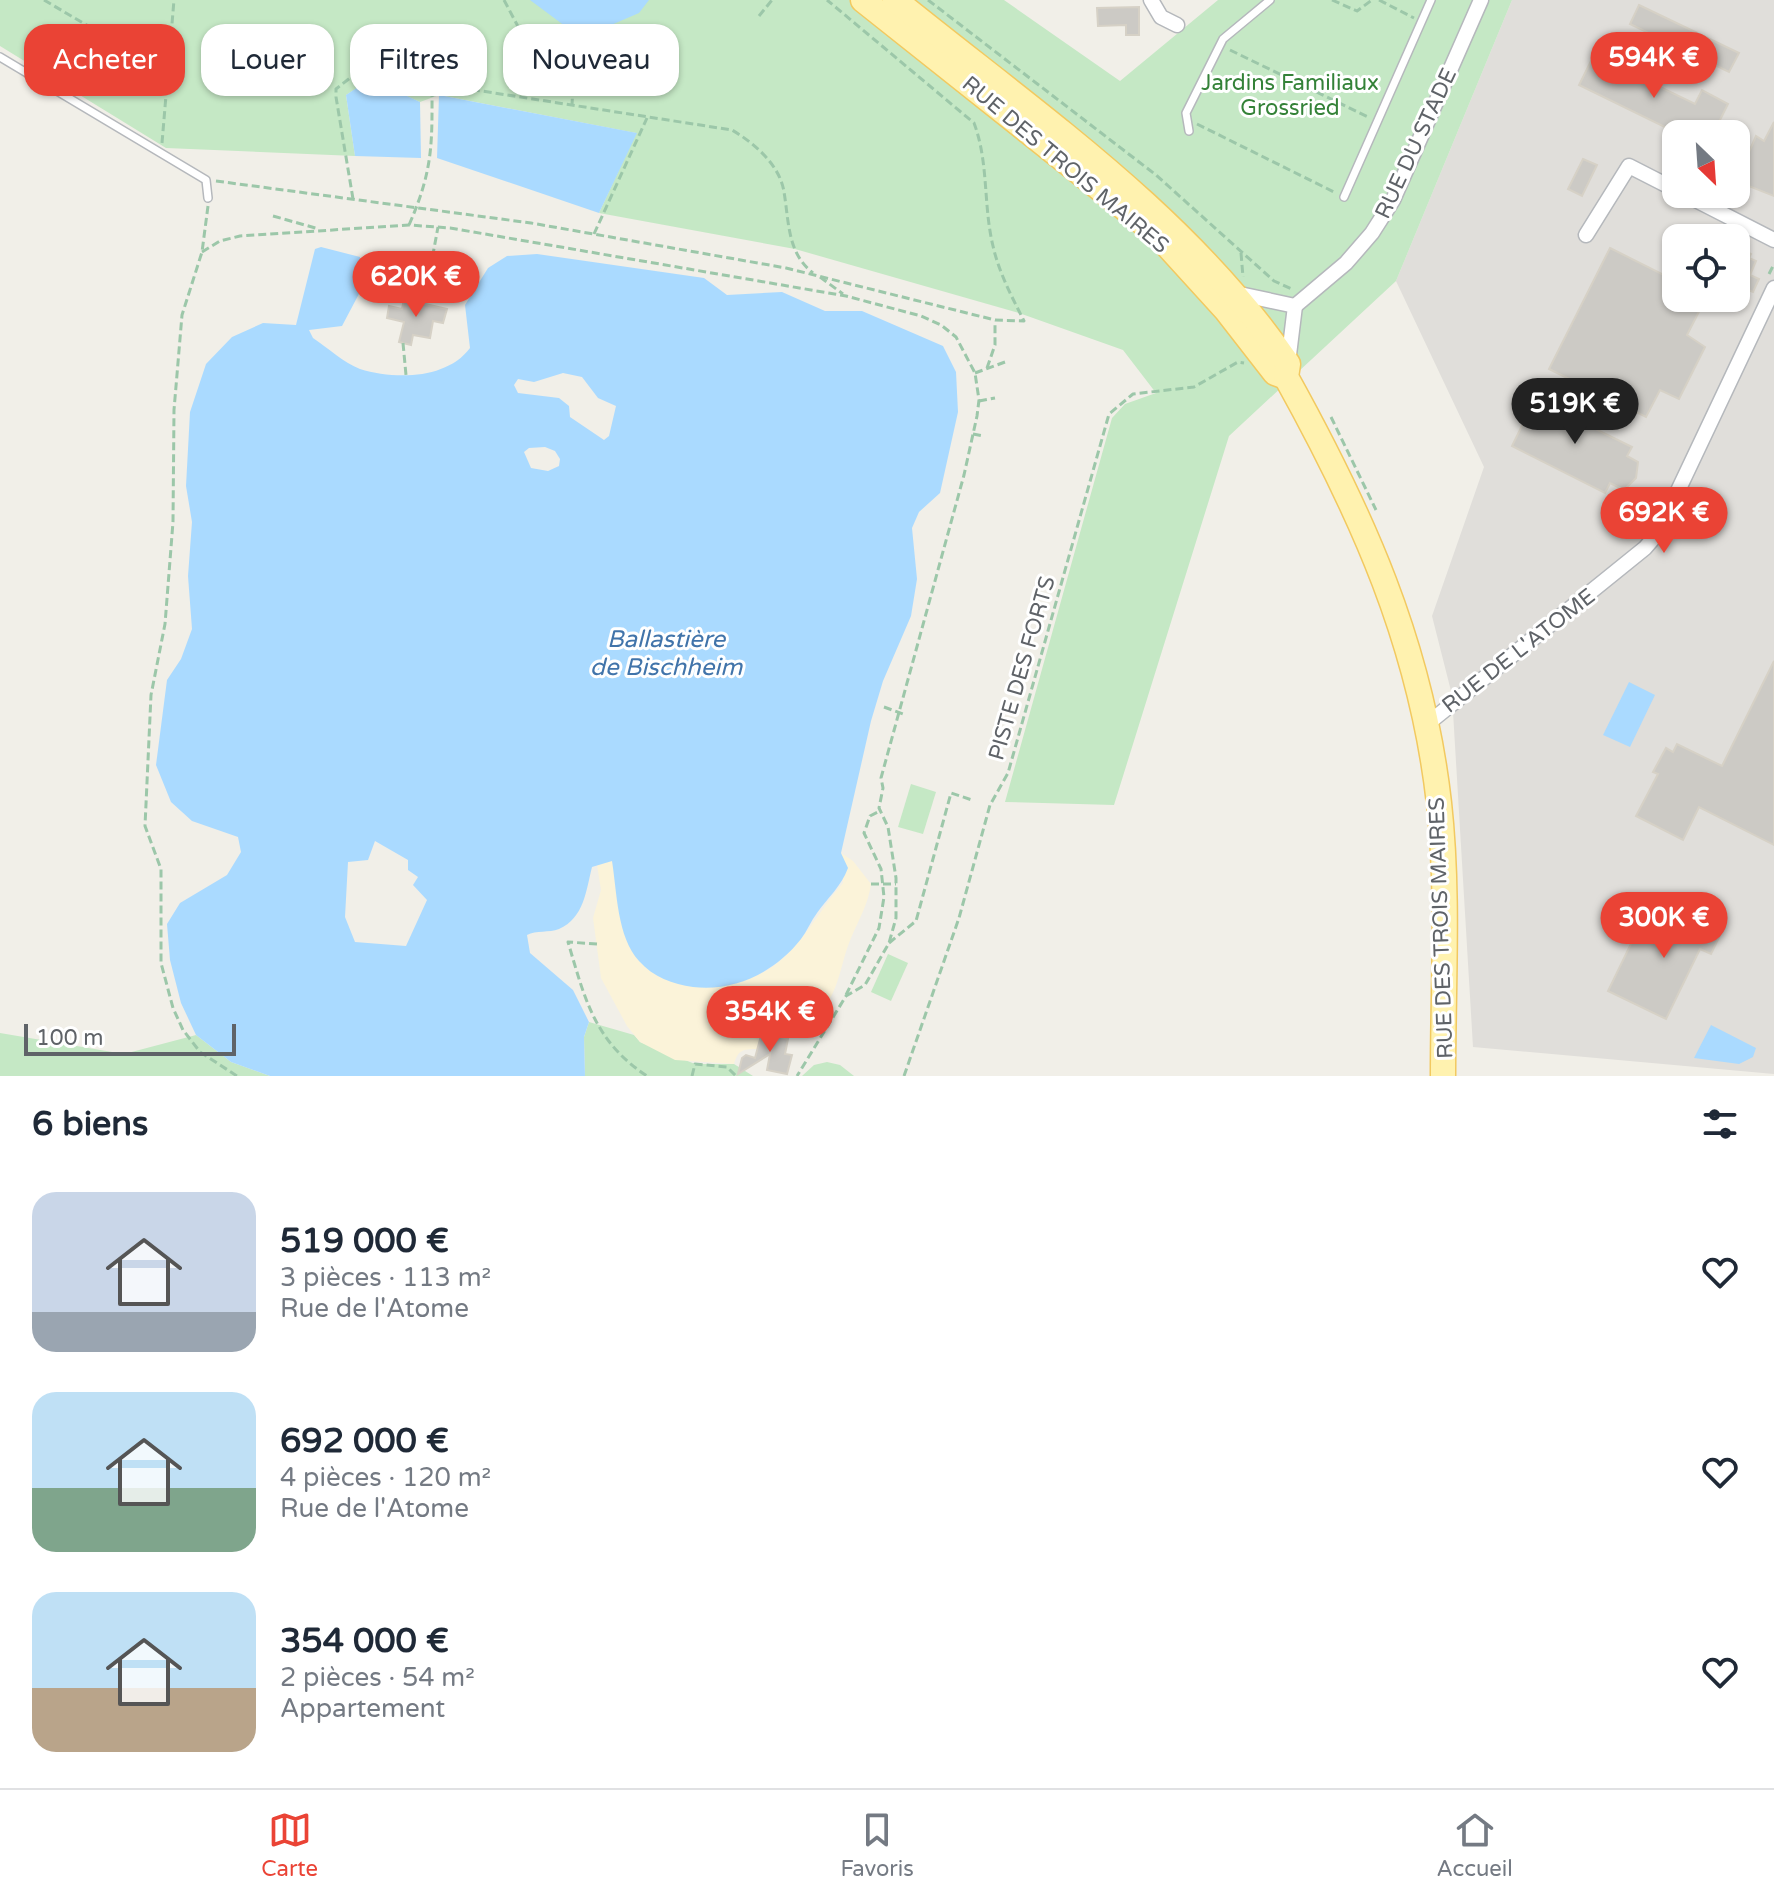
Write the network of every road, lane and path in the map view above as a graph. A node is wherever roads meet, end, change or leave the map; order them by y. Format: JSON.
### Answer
{"nodes":[{"id":1,"x":44,"y":0,"type":"edge"},
{"id":2,"x":174,"y":0,"type":"edge"},
{"id":3,"x":504,"y":0,"type":"edge"},
{"id":4,"x":772,"y":0,"type":"edge"},
{"id":5,"x":827,"y":0,"type":"edge"},
{"id":6,"x":863,"y":0,"type":"edge"},
{"id":7,"x":895,"y":0,"type":"edge"},
{"id":8,"x":928,"y":0,"type":"edge"},
{"id":9,"x":1151,"y":0,"type":"edge"},
{"id":10,"x":1270,"y":0,"type":"edge"},
{"id":11,"x":1332,"y":0,"type":"edge"},
{"id":12,"x":1372,"y":0,"type":"edge"},
{"id":13,"x":1379,"y":0,"type":"edge"},
{"id":14,"x":1431,"y":0,"type":"edge"},
{"id":15,"x":1481,"y":0,"type":"edge"},
{"id":16,"x":759,"y":16,"type":"dead end"},
{"id":17,"x":1421,"y":22,"type":"junction"},
{"id":18,"x":85,"y":24,"type":"edge"},
{"id":19,"x":172,"y":24,"type":"edge"},
{"id":20,"x":1177,"y":25,"type":"dead end"},
{"id":21,"x":1220,"y":45,"type":"junction"},
{"id":22,"x":0,"y":57,"type":"edge"},
{"id":23,"x":350,"y":78,"type":"edge"},
{"id":24,"x":487,"y":91,"type":"edge"},
{"id":25,"x":167,"y":96,"type":"edge"},
{"id":26,"x":432,"y":96,"type":"edge"},
{"id":27,"x":572,"y":105,"type":"junction"},
{"id":28,"x":647,"y":118,"type":"junction"},
{"id":29,"x":1187,"y":119,"type":"junction"},
{"id":30,"x":1377,"y":121,"type":"junction"},
{"id":31,"x":1189,"y":131,"type":"dead end"},
{"id":32,"x":158,"y":149,"type":"junction"},
{"id":33,"x":206,"y":180,"type":"junction"},
{"id":34,"x":1662,"y":183,"type":"edge"},
{"id":35,"x":1344,"y":197,"type":"joint"},
{"id":36,"x":208,"y":198,"type":"joint"},
{"id":37,"x":353,"y":199,"type":"junction"},
{"id":38,"x":417,"y":207,"type":"junction"},
{"id":39,"x":1711,"y":208,"type":"edge"},
{"id":40,"x":273,"y":216,"type":"dead end"},
{"id":41,"x":409,"y":225,"type":"junction"},
{"id":42,"x":438,"y":227,"type":"junction"},
{"id":43,"x":321,"y":230,"type":"junction"},
{"id":44,"x":594,"y":234,"type":"junction"},
{"id":45,"x":1586,"y":235,"type":"dead end"},
{"id":46,"x":1774,"y":240,"type":"edge"},
{"id":47,"x":1239,"y":250,"type":"junction"},
{"id":48,"x":202,"y":252,"type":"junction"},
{"id":49,"x":1774,"y":264,"type":"edge"},
{"id":50,"x":817,"y":275,"type":"junction"},
{"id":51,"x":1771,"y":283,"type":"edge"},
{"id":52,"x":1239,"y":289,"type":"junction"},
{"id":53,"x":426,"y":292,"type":"dead end"},
{"id":54,"x":846,"y":296,"type":"junction"},
{"id":55,"x":1293,"y":303,"type":"junction"},
{"id":56,"x":995,"y":320,"type":"junction"},
{"id":57,"x":1255,"y":340,"type":"junction"},
{"id":58,"x":403,"y":343,"type":"dead end"},
{"id":59,"x":1005,"y":362,"type":"dead end"},
{"id":60,"x":987,"y":368,"type":"junction"},
{"id":61,"x":1287,"y":370,"type":"junction"},
{"id":62,"x":975,"y":373,"type":"junction"},
{"id":63,"x":406,"y":375,"type":"dead end"},
{"id":64,"x":995,"y":398,"type":"dead end"},
{"id":65,"x":979,"y":401,"type":"junction"},
{"id":66,"x":973,"y":434,"type":"junction"},
{"id":67,"x":984,"y":436,"type":"dead end"},
{"id":68,"x":966,"y":466,"type":"junction"},
{"id":69,"x":974,"y":468,"type":"dead end"},
{"id":70,"x":956,"y":503,"type":"junction"},
{"id":71,"x":964,"y":505,"type":"dead end"},
{"id":72,"x":947,"y":538,"type":"junction"},
{"id":73,"x":954,"y":540,"type":"dead end"},
{"id":74,"x":937,"y":573,"type":"junction"},
{"id":75,"x":943,"y":574,"type":"dead end"},
{"id":76,"x":884,"y":707,"type":"dead end"},
{"id":77,"x":901,"y":713,"type":"junction"},
{"id":78,"x":1426,"y":725,"type":"junction"},
{"id":79,"x":972,"y":800,"type":"dead end"},
{"id":80,"x":880,"y":811,"type":"junction"},
{"id":81,"x":884,"y":883,"type":"junction"},
{"id":82,"x":871,"y":884,"type":"dead end"},
{"id":83,"x":896,"y":884,"type":"junction"},
{"id":84,"x":889,"y":943,"type":"junction"},
{"id":85,"x":597,"y":944,"type":"dead end"},
{"id":86,"x":846,"y":996,"type":"junction"},
{"id":87,"x":824,"y":1009,"type":"dead end"},
{"id":88,"x":835,"y":1013,"type":"junction"},
{"id":89,"x":237,"y":1076,"type":"edge"},
{"id":90,"x":647,"y":1076,"type":"edge"},
{"id":91,"x":692,"y":1076,"type":"edge"},
{"id":92,"x":736,"y":1076,"type":"edge"},
{"id":93,"x":797,"y":1076,"type":"edge"},
{"id":94,"x":904,"y":1076,"type":"edge"},
{"id":95,"x":1443,"y":1076,"type":"edge"}],
"edges":[{"from":1,"to":18,"type":"path"},
{"from":2,"to":19,"type":"path"},
{"from":3,"to":27,"type":"path"},
{"from":4,"to":16,"type":"path"},
{"from":5,"to":56,"type":"path"},
{"from":6,"to":57,"type":"main road","name":"RUE DES TROIS MAIRES"},
{"from":7,"to":52,"type":"main road","name":"RUE DES TROIS MAIRES"},
{"from":8,"to":47,"type":"path"},
{"from":9,"to":20,"type":"street"},
{"from":10,"to":21,"type":"lane"},
{"from":11,"to":12,"type":"path"},
{"from":13,"to":17,"type":"path"},
{"from":14,"to":17,"type":"lane"},
{"from":15,"to":55,"type":"street","name":"RUE DU STADE"},
{"from":17,"to":30,"type":"lane"},
{"from":21,"to":29,"type":"lane"},
{"from":21,"to":30,"type":"path"},
{"from":22,"to":32,"type":"lane"},
{"from":23,"to":37,"type":"path"},
{"from":24,"to":27,"type":"path"},
{"from":25,"to":32,"type":"path"},
{"from":26,"to":38,"type":"path"},
{"from":27,"to":28,"type":"path"},
{"from":28,"to":44,"type":"path"},
{"from":28,"to":50,"type":"path"},
{"from":29,"to":31,"type":"lane"},
{"from":29,"to":35,"type":"path"},
{"from":30,"to":35,"type":"lane"},
{"from":32,"to":33,"type":"lane"},
{"from":33,"to":36,"type":"lane"},
{"from":33,"to":37,"type":"path"},
{"from":34,"to":45,"type":"street"},
{"from":36,"to":48,"type":"path"},
{"from":37,"to":38,"type":"path"},
{"from":38,"to":41,"type":"path"},
{"from":38,"to":44,"type":"path"},
{"from":39,"to":46,"type":"street"},
{"from":40,"to":43,"type":"path"},
{"from":41,"to":42,"type":"path"},
{"from":41,"to":43,"type":"path"},
{"from":42,"to":53,"type":"path"},
{"from":42,"to":54,"type":"path"},
{"from":43,"to":48,"type":"path"},
{"from":44,"to":50,"type":"path"},
{"from":47,"to":52,"type":"path"},
{"from":47,"to":55,"type":"path"},
{"from":48,"to":89,"type":"path"},
{"from":49,"to":51,"type":"path"},
{"from":50,"to":54,"type":"path"},
{"from":50,"to":56,"type":"path"},
{"from":51,"to":78,"type":"street","name":"RUE DE L'ATOME"},
{"from":52,"to":55,"type":"street"},
{"from":52,"to":57,"type":"main road","name":"RUE DES TROIS MAIRES"},
{"from":54,"to":62,"type":"path"},
{"from":55,"to":57,"type":"street","name":"RUE DU STADE"},
{"from":55,"to":61,"type":"street"},
{"from":56,"to":60,"type":"path"},
{"from":57,"to":61,"type":"main road","name":"RUE DES TROIS MAIRES"},
{"from":57,"to":94,"type":"path","name":"PISTE DES FORTS"},
{"from":58,"to":63,"type":"path"},
{"from":59,"to":60,"type":"path"},
{"from":60,"to":62,"type":"path"},
{"from":61,"to":78,"type":"main road","name":"RUE DES TROIS MAIRES"},
{"from":62,"to":65,"type":"path"},
{"from":64,"to":65,"type":"path"},
{"from":65,"to":66,"type":"path"},
{"from":66,"to":67,"type":"path"},
{"from":66,"to":68,"type":"path"},
{"from":68,"to":69,"type":"path"},
{"from":68,"to":70,"type":"path"},
{"from":70,"to":71,"type":"path"},
{"from":70,"to":72,"type":"path"},
{"from":72,"to":73,"type":"path"},
{"from":72,"to":74,"type":"path"},
{"from":74,"to":75,"type":"path"},
{"from":74,"to":77,"type":"path"},
{"from":76,"to":77,"type":"path"},
{"from":77,"to":80,"type":"path"},
{"from":78,"to":95,"type":"main road","name":"RUE DES TROIS MAIRES"},
{"from":79,"to":84,"type":"path"},
{"from":80,"to":81,"type":"path"},
{"from":80,"to":83,"type":"path"},
{"from":81,"to":82,"type":"path"},
{"from":81,"to":83,"type":"path"},
{"from":81,"to":86,"type":"path"},
{"from":83,"to":84,"type":"path"},
{"from":84,"to":86,"type":"path"},
{"from":85,"to":90,"type":"path"},
{"from":86,"to":88,"type":"path"},
{"from":87,"to":88,"type":"path"},
{"from":88,"to":93,"type":"path"},
{"from":91,"to":92,"type":"path"}]}
